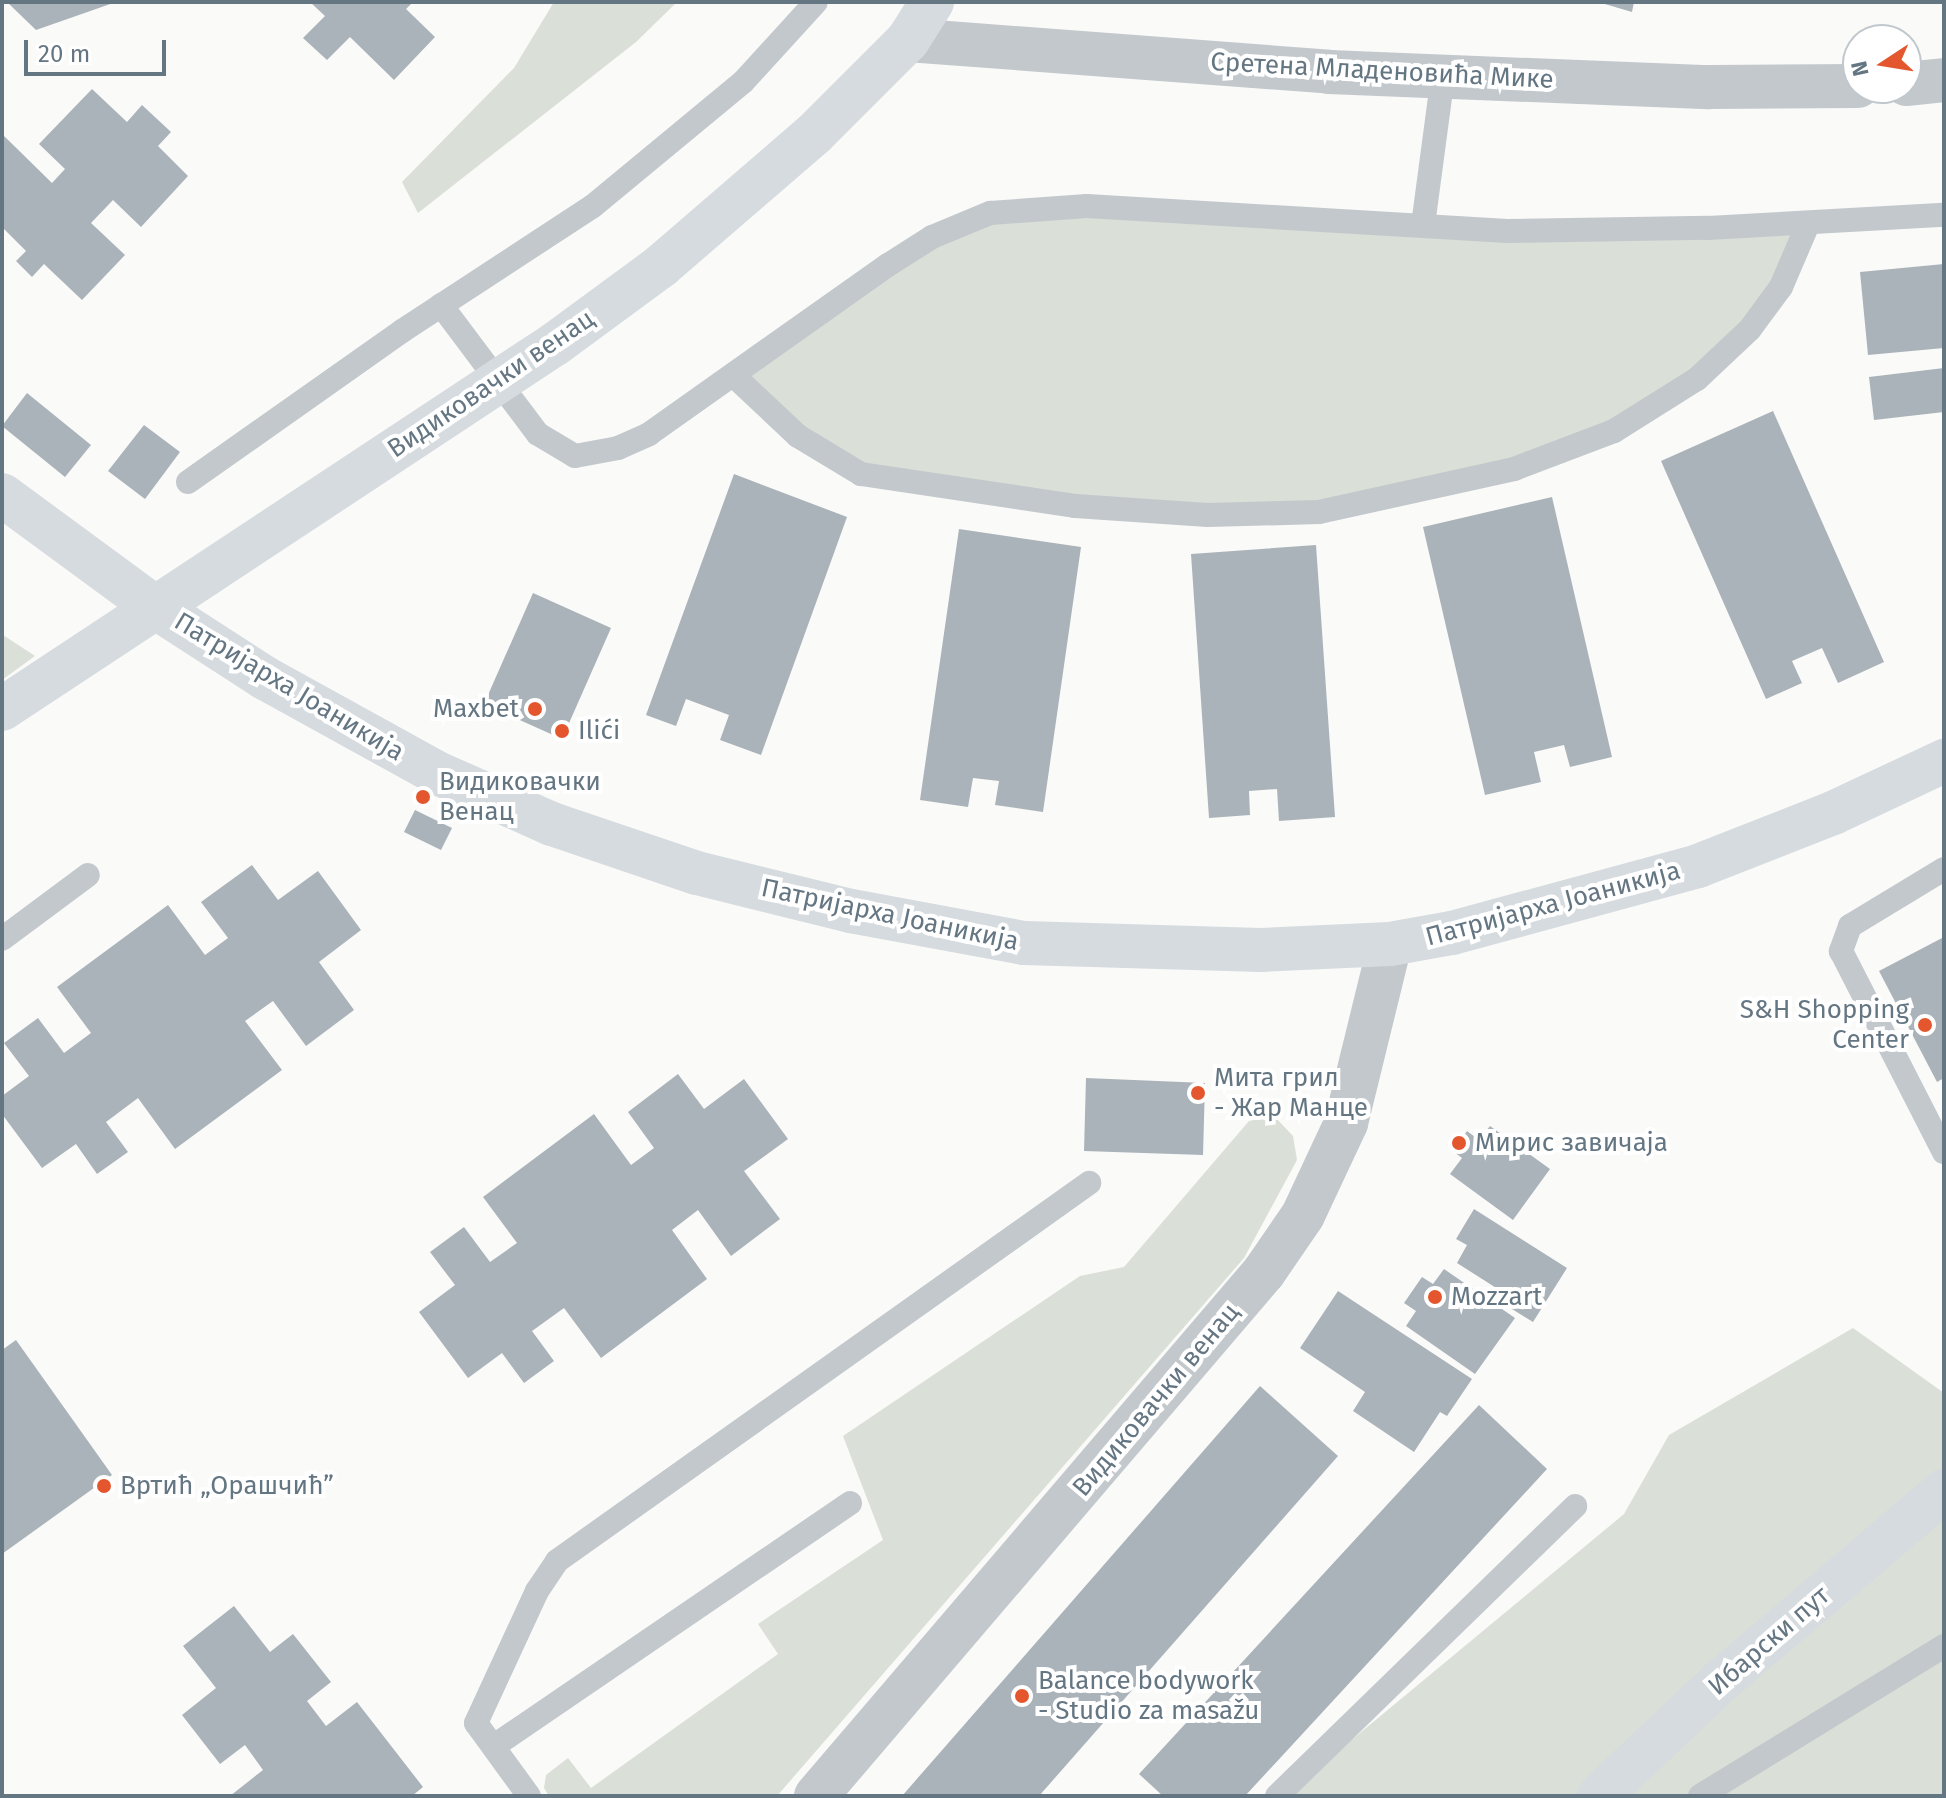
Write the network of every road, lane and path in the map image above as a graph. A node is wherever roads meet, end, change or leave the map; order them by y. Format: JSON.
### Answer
{"nodes":[{"id":1,"x":816,"y":2,"type":"edge"},
{"id":2,"x":932,"y":2,"type":"edge"},
{"id":3,"x":908,"y":40,"type":"junction"},
{"id":4,"x":1443,"y":76,"type":"junction"},
{"id":5,"x":1944,"y":80,"type":"edge"},
{"id":6,"x":1922,"y":82,"type":"edge"},
{"id":7,"x":1842,"y":86,"type":"edge"},
{"id":8,"x":1944,"y":215,"type":"edge"},
{"id":9,"x":1808,"y":224,"type":"junction"},
{"id":10,"x":1423,"y":225,"type":"junction"},
{"id":11,"x":441,"y":305,"type":"junction"},
{"id":12,"x":733,"y":375,"type":"junction"},
{"id":13,"x":498,"y":382,"type":"junction"},
{"id":14,"x":188,"y":482,"type":"dead end"},
{"id":15,"x":2,"y":495,"type":"edge"},
{"id":16,"x":152,"y":605,"type":"junction"},
{"id":17,"x":2,"y":709,"type":"edge"},
{"id":18,"x":1944,"y":761,"type":"edge"},
{"id":19,"x":1944,"y":869,"type":"edge"},
{"id":20,"x":88,"y":875,"type":"dead end"},
{"id":21,"x":2,"y":939,"type":"edge"},
{"id":22,"x":1390,"y":944,"type":"junction"},
{"id":23,"x":1944,"y":1152,"type":"edge"},
{"id":24,"x":1089,"y":1183,"type":"dead end"},
{"id":25,"x":1944,"y":1491,"type":"edge"},
{"id":26,"x":850,"y":1503,"type":"dead end"},
{"id":27,"x":1575,"y":1506,"type":"dead end"},
{"id":28,"x":1944,"y":1646,"type":"edge"},
{"id":29,"x":494,"y":1746,"type":"junction"},
{"id":30,"x":529,"y":1796,"type":"edge"},
{"id":31,"x":816,"y":1796,"type":"edge"},
{"id":32,"x":1277,"y":1796,"type":"edge"},
{"id":33,"x":1599,"y":1796,"type":"edge"},
{"id":34,"x":1700,"y":1796,"type":"edge"}],
"edges":[{"from":1,"to":11,"type":"lane"},
{"from":2,"to":3,"type":"main road","name":"Видиковачки венац"},
{"from":3,"to":4,"type":"street","name":"Сретена Младеновића Мике"},
{"from":3,"to":13,"type":"main road","name":"Видиковачки венац"},
{"from":4,"to":7,"type":"street","name":"Сретена Младеновића Мике"},
{"from":4,"to":10,"type":"lane"},
{"from":5,"to":6,"type":"street"},
{"from":8,"to":9,"type":"lane"},
{"from":9,"to":10,"type":"lane"},
{"from":9,"to":12,"type":"lane"},
{"from":10,"to":12,"type":"lane"},
{"from":11,"to":13,"type":"lane"},
{"from":11,"to":14,"type":"lane"},
{"from":12,"to":13,"type":"lane"},
{"from":13,"to":16,"type":"main road","name":"Видиковачки венац"},
{"from":15,"to":16,"type":"main road","name":"Патријарха Јоаникија"},
{"from":16,"to":17,"type":"main road","name":"Видиковачки венац"},
{"from":16,"to":22,"type":"main road","name":"Патријарха Јоаникија"},
{"from":18,"to":22,"type":"main road","name":"Патријарха Јоаникија"},
{"from":19,"to":23,"type":"lane"},
{"from":20,"to":21,"type":"lane"},
{"from":22,"to":31,"type":"street","name":"Видиковачки венац"},
{"from":24,"to":29,"type":"lane"},
{"from":25,"to":33,"type":"main road","name":"Ибарски пут"},
{"from":26,"to":29,"type":"lane"},
{"from":27,"to":32,"type":"lane"},
{"from":28,"to":34,"type":"lane"},
{"from":29,"to":30,"type":"lane"}]}
